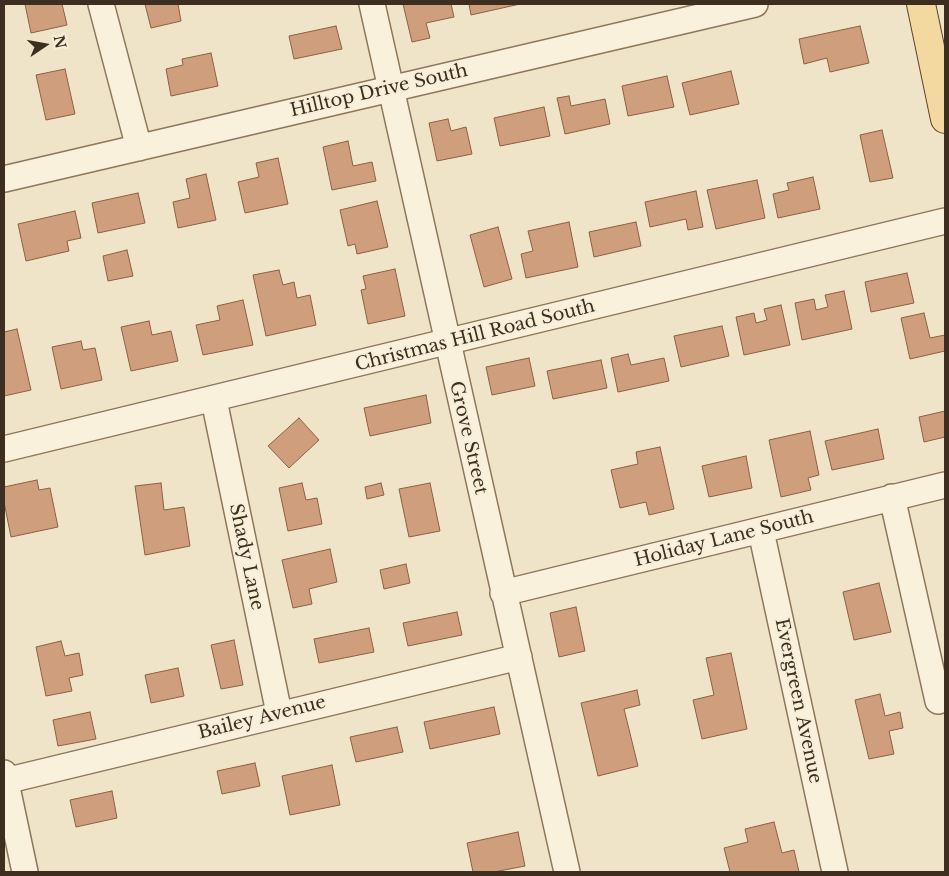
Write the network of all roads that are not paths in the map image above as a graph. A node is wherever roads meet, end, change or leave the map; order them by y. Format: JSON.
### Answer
{"nodes":[{"id":1,"x":101,"y":4,"type":"edge"},
{"id":2,"x":372,"y":4,"type":"edge"},
{"id":3,"x":755,"y":4,"type":"edge"},
{"id":4,"x":921,"y":4,"type":"edge"},
{"id":5,"x":390,"y":88,"type":"junction"},
{"id":6,"x":945,"y":119,"type":"edge"},
{"id":7,"x":139,"y":148,"type":"junction"},
{"id":8,"x":4,"y":179,"type":"edge"},
{"id":9,"x":945,"y":222,"type":"edge"},
{"id":10,"x":446,"y":342,"type":"junction"},
{"id":11,"x":214,"y":400,"type":"junction"},
{"id":12,"x":4,"y":449,"type":"edge"},
{"id":13,"x":945,"y":485,"type":"edge"},
{"id":14,"x":892,"y":497,"type":"junction"},
{"id":15,"x":761,"y":530,"type":"junction"},
{"id":16,"x":503,"y":593,"type":"junction"},
{"id":17,"x":519,"y":657,"type":"junction"},
{"id":18,"x":945,"y":699,"type":"edge"},
{"id":19,"x":279,"y":713,"type":"junction"},
{"id":20,"x":5,"y":777,"type":"edge"},
{"id":21,"x":11,"y":846,"type":"edge"},
{"id":22,"x":25,"y":872,"type":"edge"},
{"id":23,"x":567,"y":872,"type":"edge"},
{"id":24,"x":835,"y":872,"type":"edge"}],
"edges":[{"from":1,"to":7,"type":"street"},
{"from":2,"to":5,"type":"street","name":"Grove Street"},
{"from":3,"to":5,"type":"street","name":"Hilltop Drive South"},
{"from":4,"to":6,"type":"main road"},
{"from":5,"to":7,"type":"street","name":"Hilltop Drive South"},
{"from":5,"to":10,"type":"street","name":"Grove Street"},
{"from":7,"to":8,"type":"street","name":"Hilltop Drive South"},
{"from":9,"to":10,"type":"street","name":"Christmas Hill Road South"},
{"from":10,"to":11,"type":"street","name":"Christmas Hill Road South"},
{"from":10,"to":16,"type":"street","name":"Grove Street"},
{"from":11,"to":12,"type":"street","name":"Christmas Hill Road South"},
{"from":11,"to":19,"type":"street","name":"Shady Lane"},
{"from":13,"to":14,"type":"street","name":"Holiday Lane South"},
{"from":14,"to":15,"type":"street","name":"Holiday Lane South"},
{"from":14,"to":18,"type":"street"},
{"from":15,"to":16,"type":"street","name":"Holiday Lane South"},
{"from":15,"to":24,"type":"street","name":"Evergreen Avenue"},
{"from":16,"to":17,"type":"street","name":"Grove Street"},
{"from":17,"to":19,"type":"street","name":"Bailey Avenue"},
{"from":17,"to":23,"type":"street","name":"Grove Street"},
{"from":19,"to":20,"type":"street","name":"Bailey Avenue"},
{"from":20,"to":21,"type":"street"},
{"from":21,"to":22,"type":"street"}]}
